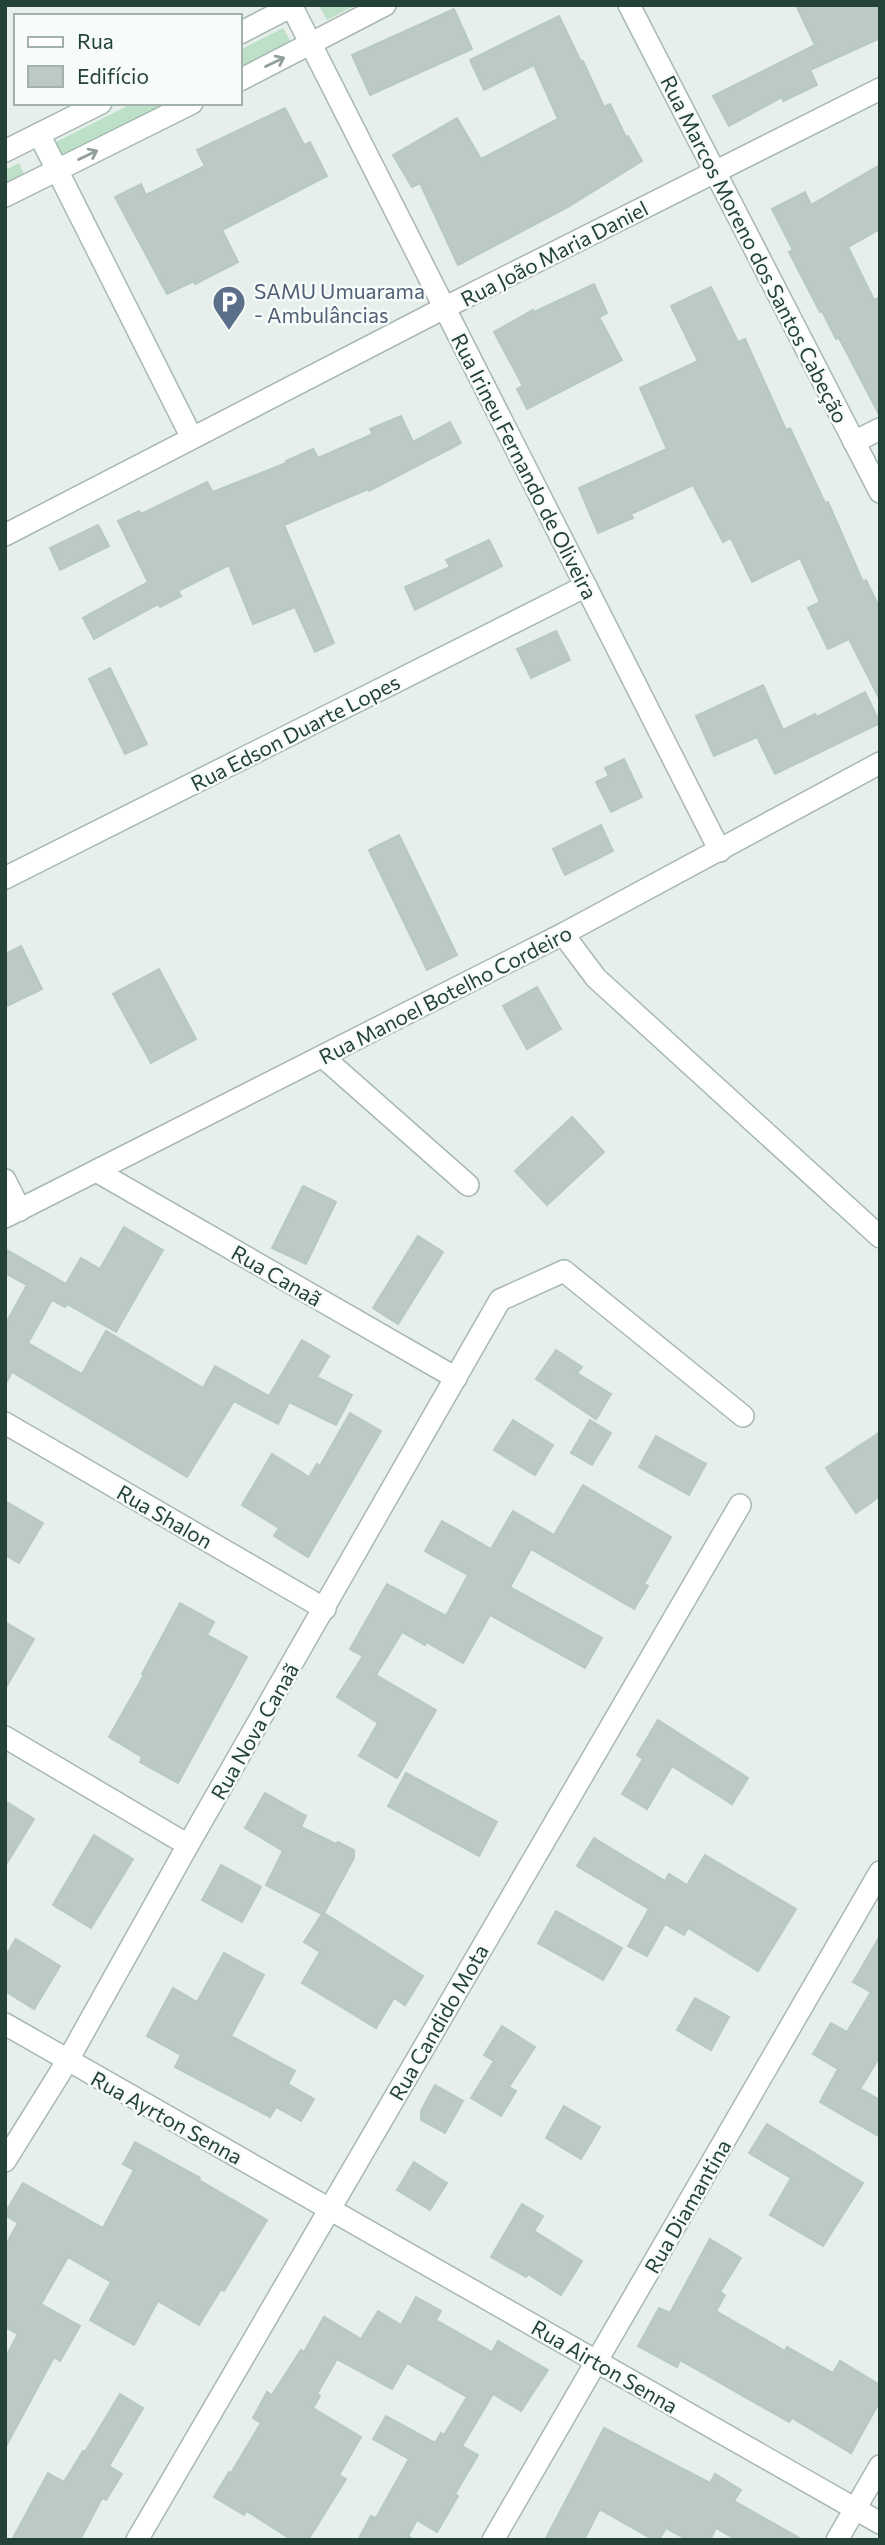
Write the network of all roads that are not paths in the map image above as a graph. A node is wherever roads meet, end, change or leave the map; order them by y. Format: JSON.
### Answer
{"nodes":[{"id":1,"x":385,"y":5,"type":"edge"},
{"id":2,"x":629,"y":5,"type":"edge"},
{"id":3,"x":292,"y":6,"type":"edge"},
{"id":4,"x":242,"y":32,"type":"edge"},
{"id":5,"x":311,"y":44,"type":"junction"},
{"id":6,"x":242,"y":78,"type":"edge"},
{"id":7,"x":880,"y":89,"type":"edge"},
{"id":8,"x":97,"y":105,"type":"edge"},
{"id":9,"x":188,"y":105,"type":"edge"},
{"id":10,"x":39,"y":134,"type":"junction"},
{"id":11,"x":5,"y":151,"type":"edge"},
{"id":12,"x":57,"y":170,"type":"junction"},
{"id":13,"x":715,"y":172,"type":"junction"},
{"id":14,"x":5,"y":196,"type":"edge"},
{"id":15,"x":444,"y":308,"type":"junction"},
{"id":16,"x":880,"y":429,"type":"edge"},
{"id":17,"x":192,"y":438,"type":"junction"},
{"id":18,"x":854,"y":442,"type":"junction"},
{"id":19,"x":880,"y":492,"type":"edge"},
{"id":20,"x":5,"y":535,"type":"edge"},
{"id":21,"x":586,"y":586,"type":"junction"},
{"id":22,"x":880,"y":763,"type":"edge"},
{"id":23,"x":720,"y":851,"type":"junction"},
{"id":24,"x":5,"y":878,"type":"edge"},
{"id":25,"x":563,"y":934,"type":"junction"},
{"id":26,"x":323,"y":1057,"type":"junction"},
{"id":27,"x":98,"y":1171,"type":"junction"},
{"id":28,"x":5,"y":1180,"type":"edge"},
{"id":29,"x":468,"y":1185,"type":"dead end"},
{"id":30,"x":13,"y":1214,"type":"edge"},
{"id":31,"x":880,"y":1237,"type":"edge"},
{"id":32,"x":456,"y":1378,"type":"junction"},
{"id":33,"x":743,"y":1416,"type":"dead end"},
{"id":34,"x":5,"y":1423,"type":"edge"},
{"id":35,"x":740,"y":1506,"type":"dead end"},
{"id":36,"x":325,"y":1609,"type":"junction"},
{"id":37,"x":5,"y":1737,"type":"edge"},
{"id":38,"x":188,"y":1844,"type":"junction"},
{"id":39,"x":880,"y":1872,"type":"edge"},
{"id":40,"x":5,"y":2024,"type":"edge"},
{"id":41,"x":68,"y":2060,"type":"junction"},
{"id":42,"x":5,"y":2161,"type":"edge"},
{"id":43,"x":330,"y":2208,"type":"junction"},
{"id":44,"x":598,"y":2361,"type":"junction"},
{"id":45,"x":880,"y":2466,"type":"edge"},
{"id":46,"x":855,"y":2509,"type":"junction"},
{"id":47,"x":880,"y":2523,"type":"edge"},
{"id":48,"x":137,"y":2540,"type":"edge"},
{"id":49,"x":493,"y":2540,"type":"edge"},
{"id":50,"x":837,"y":2540,"type":"edge"}],
"edges":[{"from":1,"to":5,"type":"street"},
{"from":2,"to":13,"type":"street","name":"Rua Marcos Moreno dos Santos Cabeção"},
{"from":3,"to":4,"type":"street"},
{"from":3,"to":5,"type":"street","name":"Rua Irineu Fernando de Oliveira"},
{"from":6,"to":5,"type":"street","one_way":true},
{"from":5,"to":15,"type":"street","name":"Rua Irineu Fernando de Oliveira"},
{"from":7,"to":13,"type":"street","name":"Rua João Maria Daniel"},
{"from":8,"to":10,"type":"street"},
{"from":12,"to":9,"type":"street","one_way":true},
{"from":10,"to":11,"type":"street"},
{"from":10,"to":12,"type":"street"},
{"from":12,"to":14,"type":"street"},
{"from":12,"to":17,"type":"street"},
{"from":13,"to":15,"type":"street","name":"Rua João Maria Daniel"},
{"from":13,"to":18,"type":"street","name":"Rua Marcos Moreno dos Santos Cabeção"},
{"from":15,"to":17,"type":"street","name":"Rua João Maria Daniel"},
{"from":15,"to":21,"type":"street","name":"Rua Irineu Fernando de Oliveira"},
{"from":16,"to":18,"type":"street"},
{"from":17,"to":20,"type":"street","name":"Rua João Maria Daniel"},
{"from":18,"to":19,"type":"street","name":"Rua Marcos Moreno dos Santos Cabeção"},
{"from":21,"to":23,"type":"street","name":"Rua Irineu Fernando de Oliveira"},
{"from":21,"to":24,"type":"street","name":"Rua Edson Duarte Lopes"},
{"from":22,"to":23,"type":"street","name":"Rua Manoel Botelho Cordeiro"},
{"from":23,"to":25,"type":"street","name":"Rua Manoel Botelho Cordeiro"},
{"from":25,"to":26,"type":"street","name":"Rua Manoel Botelho Cordeiro"},
{"from":25,"to":31,"type":"street"},
{"from":26,"to":27,"type":"street","name":"Rua Manoel Botelho Cordeiro"},
{"from":26,"to":29,"type":"street"},
{"from":27,"to":30,"type":"street","name":"Rua Manoel Botelho Cordeiro"},
{"from":27,"to":32,"type":"street","name":"Rua Canaã"},
{"from":28,"to":30,"type":"street"},
{"from":32,"to":33,"type":"street","name":"Rua Nova Canaã"},
{"from":32,"to":36,"type":"street","name":"Rua Nova Canaã"},
{"from":34,"to":36,"type":"street","name":"Rua Shalon"},
{"from":35,"to":43,"type":"street","name":"Rua Candido Mota"},
{"from":36,"to":38,"type":"street","name":"Rua Nova Canaã"},
{"from":37,"to":38,"type":"street"},
{"from":38,"to":41,"type":"street","name":"Rua Nova Canaã"},
{"from":39,"to":44,"type":"street","name":"Rua Diamantina"},
{"from":40,"to":41,"type":"street","name":"Rua Ayrton Senna"},
{"from":41,"to":42,"type":"street","name":"Rua Nova Canaã"},
{"from":41,"to":43,"type":"street","name":"Rua Ayrton Senna"},
{"from":43,"to":44,"type":"street","name":"Rua Airton Senna"},
{"from":43,"to":48,"type":"street","name":"Rua Candido Mota"},
{"from":44,"to":46,"type":"street","name":"Rua Airton Senna"},
{"from":44,"to":49,"type":"street","name":"Rua Diamantina"},
{"from":45,"to":46,"type":"street"},
{"from":46,"to":47,"type":"street","name":"Rua Airton Senna"},
{"from":46,"to":50,"type":"street"}]}
